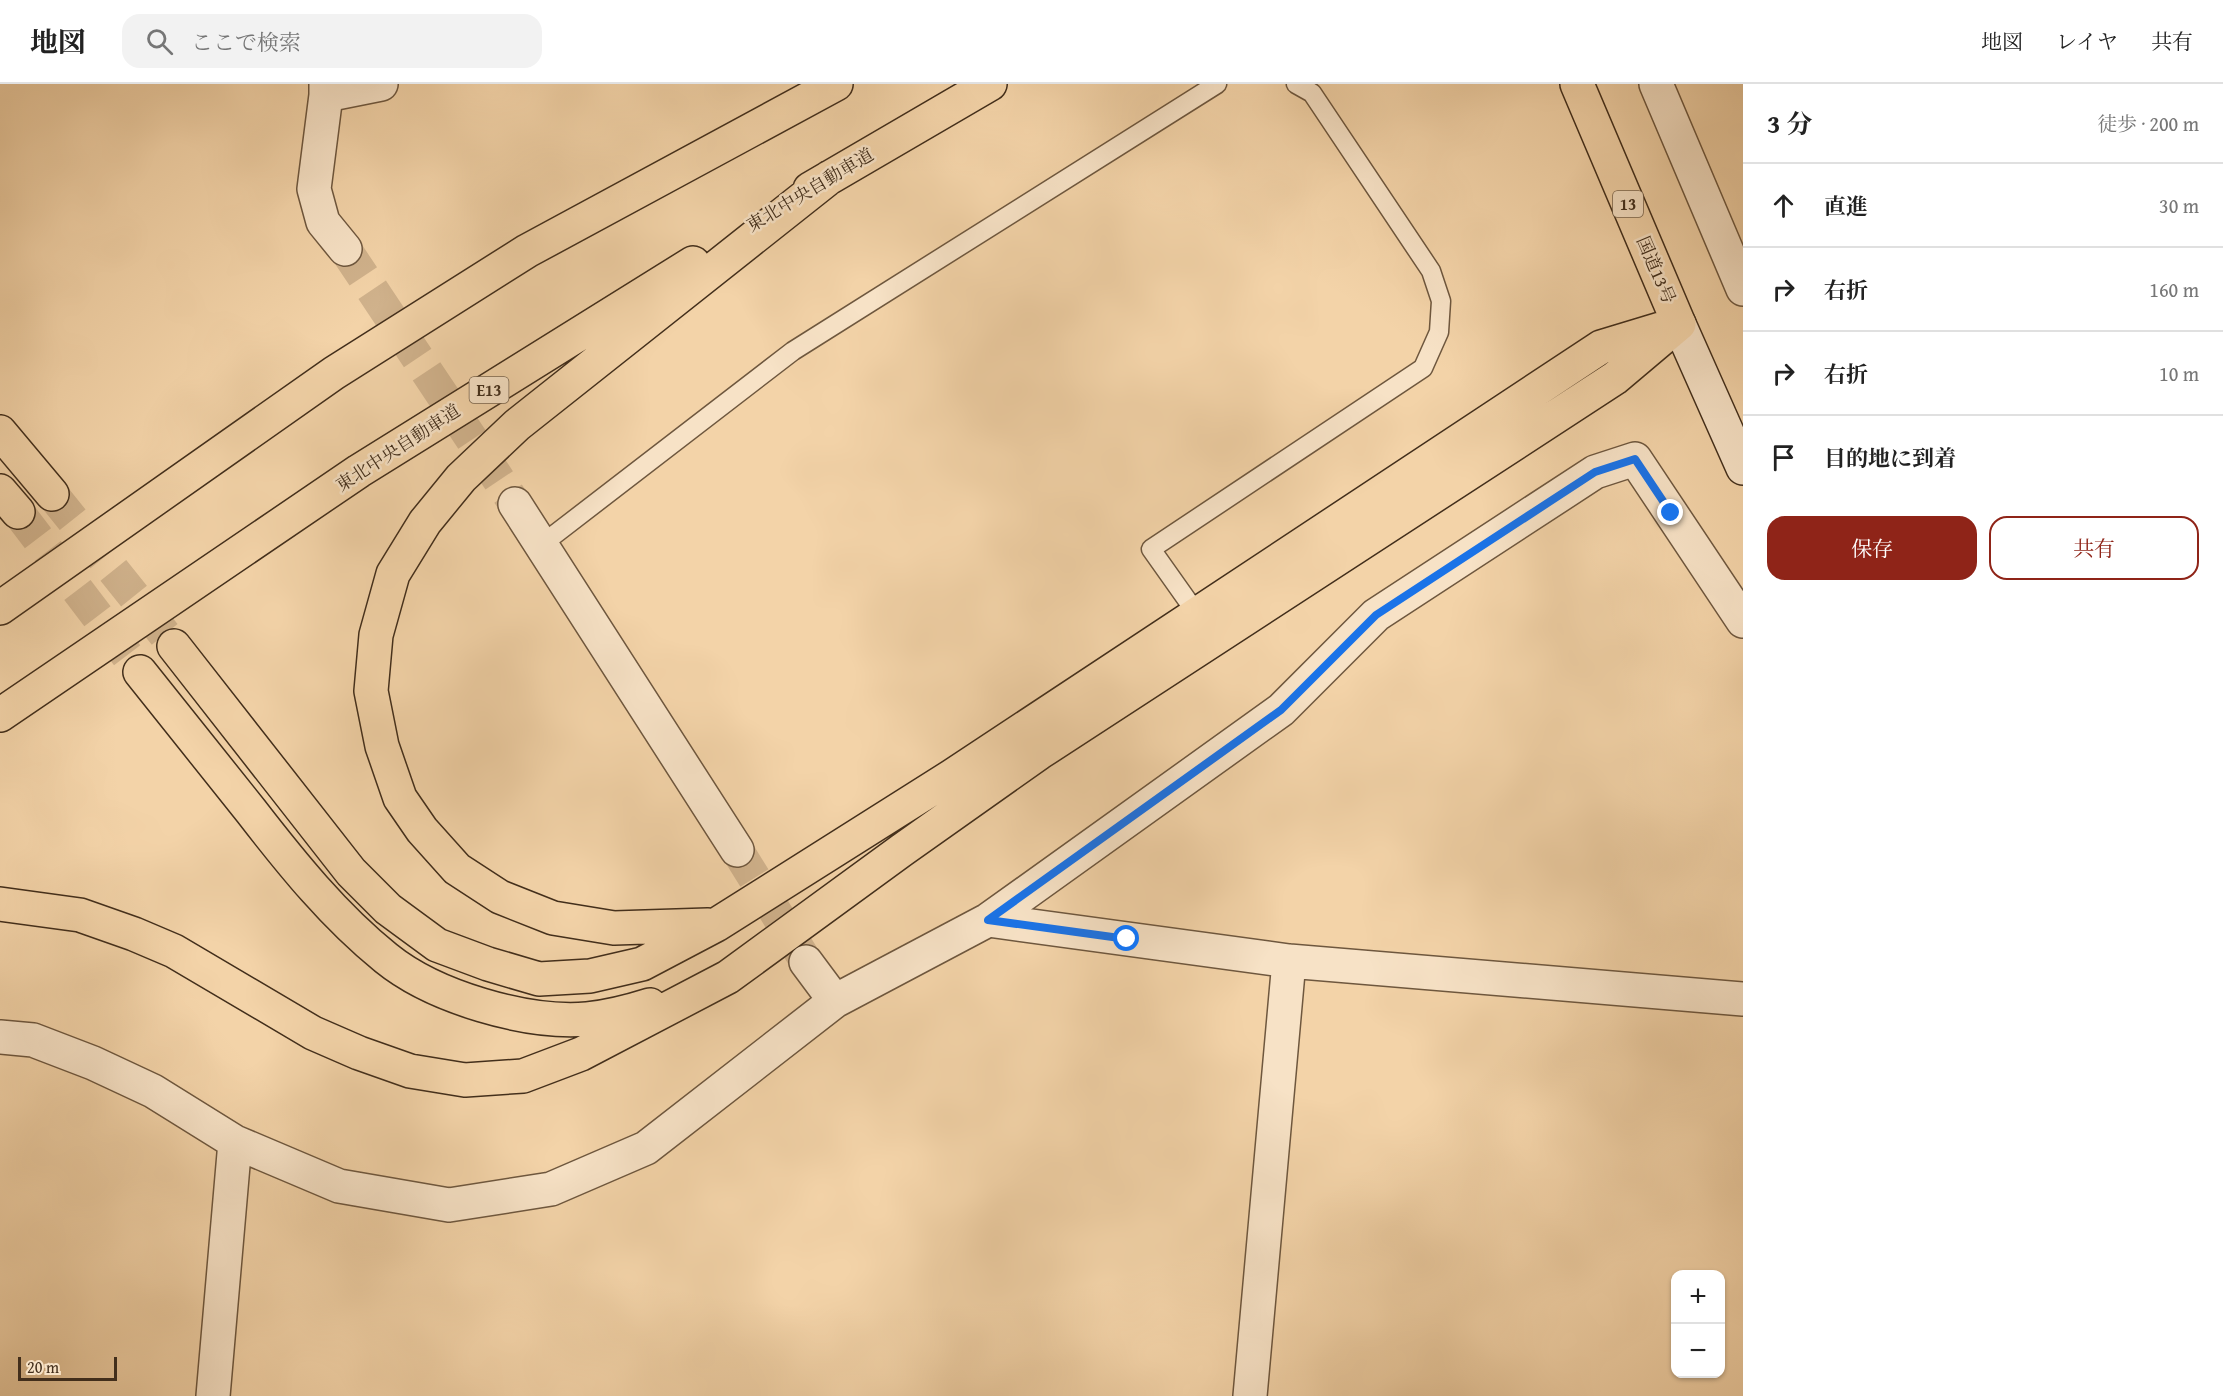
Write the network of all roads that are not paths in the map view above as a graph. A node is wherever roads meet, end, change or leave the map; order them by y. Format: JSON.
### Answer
{"nodes":[{"id":1,"x":381,"y":84,"type":"edge"},
{"id":2,"x":836,"y":84,"type":"edge"},
{"id":3,"x":990,"y":84,"type":"edge"},
{"id":4,"x":1217,"y":84,"type":"edge"},
{"id":5,"x":1296,"y":84,"type":"edge"},
{"id":6,"x":1577,"y":84,"type":"edge"},
{"id":7,"x":1656,"y":84,"type":"edge"},
{"id":8,"x":326,"y":90,"type":"edge"},
{"id":9,"x":830,"y":177,"type":"junction"},
{"id":10,"x":345,"y":249,"type":"tunnel mouth"},
{"id":11,"x":1743,"y":289,"type":"edge"},
{"id":12,"x":1679,"y":324,"type":"junction"},
{"id":13,"x":0,"y":432,"type":"edge"},
{"id":14,"x":1743,"y":468,"type":"edge"},
{"id":15,"x":52,"y":494,"type":"tunnel mouth"},
{"id":16,"x":515,"y":504,"type":"tunnel mouth"},
{"id":17,"x":541,"y":545,"type":"junction"},
{"id":18,"x":0,"y":608,"type":"edge"},
{"id":19,"x":1197,"y":614,"type":"junction"},
{"id":20,"x":1743,"y":621,"type":"edge"},
{"id":21,"x":174,"y":646,"type":"tunnel mouth"},
{"id":22,"x":140,"y":672,"type":"tunnel mouth"},
{"id":23,"x":0,"y":715,"type":"edge"},
{"id":24,"x":737,"y":850,"type":"tunnel mouth"},
{"id":25,"x":0,"y":904,"type":"edge"},
{"id":26,"x":988,"y":920,"type":"junction"},
{"id":27,"x":716,"y":925,"type":"junction"},
{"id":28,"x":1289,"y":961,"type":"junction"},
{"id":29,"x":806,"y":962,"type":"tunnel mouth"},
{"id":30,"x":728,"y":977,"type":"junction"},
{"id":31,"x":1743,"y":999,"type":"edge"},
{"id":32,"x":835,"y":1001,"type":"junction"},
{"id":33,"x":0,"y":1037,"type":"edge"},
{"id":34,"x":235,"y":1142,"type":"junction"},
{"id":35,"x":213,"y":1396,"type":"edge"},
{"id":36,"x":1250,"y":1396,"type":"edge"}],
"edges":[{"from":1,"to":8,"type":"street"},
{"from":2,"to":18,"type":"highway"},
{"from":3,"to":9,"type":"highway","name":"東北中央自動車道","number":"E13"},
{"from":4,"to":17,"type":"lane"},
{"from":5,"to":19,"type":"lane"},
{"from":6,"to":12,"type":"highway","name":"国道13号","number":"13"},
{"from":7,"to":11,"type":"street"},
{"from":8,"to":10,"type":"street"},
{"from":9,"to":23,"type":"highway","name":"東北中央自動車道","number":"E13"},
{"from":9,"to":27,"type":"highway"},
{"from":12,"to":14,"type":"street"},
{"from":12,"to":19,"type":"highway"},
{"from":12,"to":30,"type":"highway"},
{"from":13,"to":15,"type":"highway"},
{"from":16,"to":17,"type":"street"},
{"from":17,"to":24,"type":"street"},
{"from":19,"to":27,"type":"highway"},
{"from":20,"to":26,"type":"street"},
{"from":21,"to":27,"type":"highway"},
{"from":22,"to":30,"type":"highway"},
{"from":25,"to":30,"type":"highway"},
{"from":26,"to":28,"type":"street"},
{"from":26,"to":32,"type":"street"},
{"from":28,"to":31,"type":"street"},
{"from":28,"to":36,"type":"street"},
{"from":29,"to":32,"type":"street"},
{"from":32,"to":34,"type":"street"},
{"from":33,"to":34,"type":"street"},
{"from":34,"to":35,"type":"street"}]}
